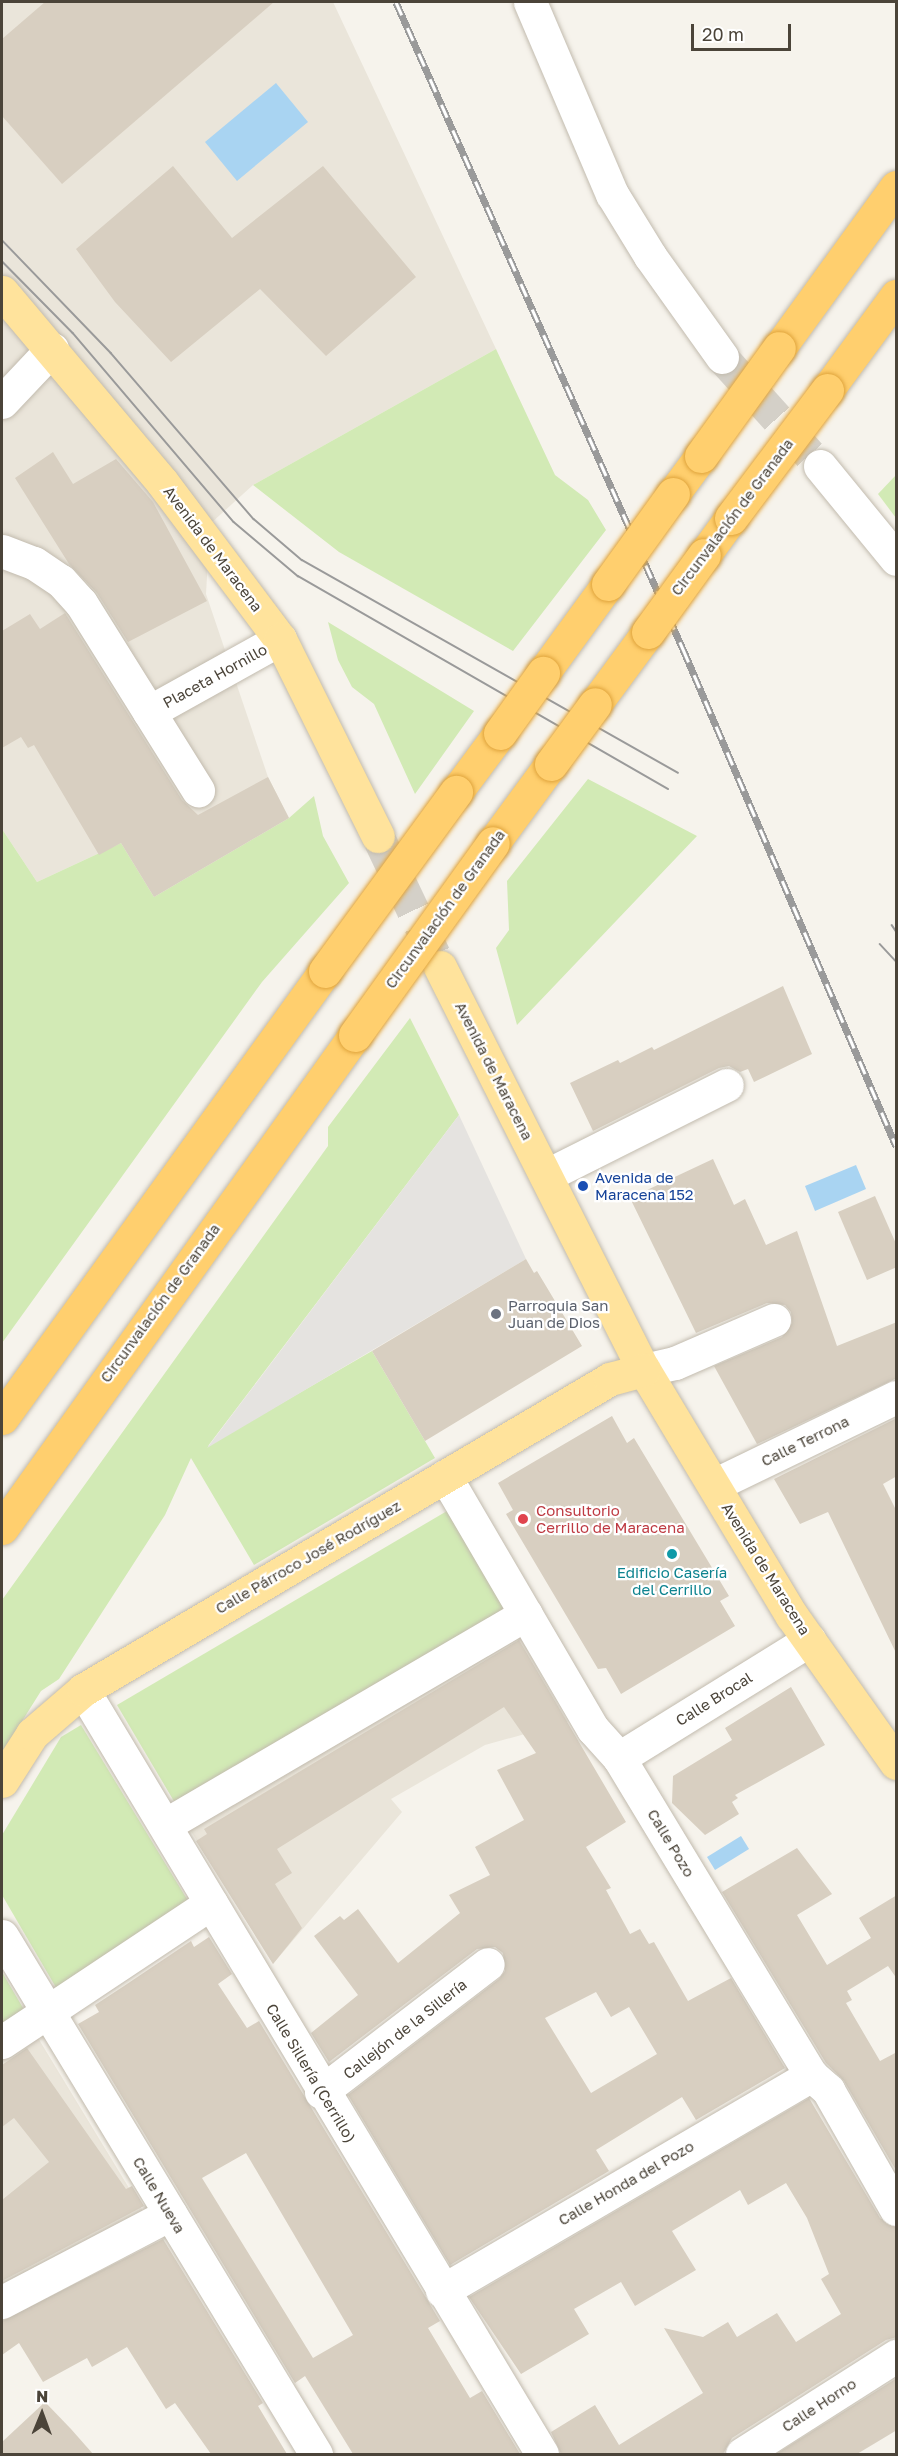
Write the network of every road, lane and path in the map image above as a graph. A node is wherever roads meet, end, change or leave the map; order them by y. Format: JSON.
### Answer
{"nodes":[{"id":1,"x":530,"y":2,"type":"edge"},
{"id":2,"x":897,"y":187,"type":"edge"},
{"id":3,"x":2,"y":292,"type":"edge"},
{"id":4,"x":897,"y":296,"type":"edge"},
{"id":5,"x":52,"y":349,"type":"junction"},
{"id":6,"x":722,"y":357,"type":"tunnel mouth"},
{"id":7,"x":2,"y":402,"type":"edge"},
{"id":8,"x":820,"y":466,"type":"tunnel mouth"},
{"id":9,"x":2,"y":551,"type":"edge"},
{"id":10,"x":897,"y":559,"type":"edge"},
{"id":11,"x":280,"y":639,"type":"junction"},
{"id":12,"x":149,"y":712,"type":"junction"},
{"id":13,"x":198,"y":789,"type":"dead end"},
{"id":14,"x":378,"y":836,"type":"tunnel mouth"},
{"id":15,"x":440,"y":967,"type":"tunnel mouth"},
{"id":16,"x":727,"y":1085,"type":"dead end"},
{"id":17,"x":547,"y":1176,"type":"junction"},
{"id":18,"x":774,"y":1320,"type":"dead end"},
{"id":19,"x":644,"y":1370,"type":"junction"},
{"id":20,"x":897,"y":1397,"type":"edge"},
{"id":21,"x":2,"y":1418,"type":"edge"},
{"id":22,"x":445,"y":1476,"type":"junction"},
{"id":23,"x":714,"y":1485,"type":"junction"},
{"id":24,"x":2,"y":1528,"type":"edge"},
{"id":25,"x":526,"y":1614,"type":"junction"},
{"id":26,"x":809,"y":1640,"type":"junction"},
{"id":27,"x":83,"y":1690,"type":"junction"},
{"id":28,"x":619,"y":1758,"type":"junction"},
{"id":29,"x":897,"y":1763,"type":"edge"},
{"id":30,"x":2,"y":1782,"type":"edge"},
{"id":31,"x":165,"y":1825,"type":"junction"},
{"id":32,"x":211,"y":1903,"type":"junction"},
{"id":33,"x":2,"y":1936,"type":"edge"},
{"id":34,"x":488,"y":1964,"type":"dead end"},
{"id":35,"x":47,"y":2012,"type":"junction"},
{"id":36,"x":2,"y":2042,"type":"edge"},
{"id":37,"x":811,"y":2075,"type":"junction"},
{"id":38,"x":321,"y":2092,"type":"junction"},
{"id":39,"x":897,"y":2209,"type":"edge"},
{"id":40,"x":170,"y":2214,"type":"junction"},
{"id":41,"x":442,"y":2290,"type":"junction"},
{"id":42,"x":2,"y":2302,"type":"edge"},
{"id":43,"x":894,"y":2362,"type":"edge"},
{"id":44,"x":316,"y":2454,"type":"edge"},
{"id":45,"x":542,"y":2454,"type":"edge"},
{"id":46,"x":742,"y":2454,"type":"edge"}],
"edges":[{"from":1,"to":6,"type":"street"},
{"from":2,"to":21,"type":"highway","bridge":true},
{"from":3,"to":5,"type":"main road","name":"Avenida de Maracena"},
{"from":4,"to":24,"type":"highway","name":"Circunvalación de Granada","bridge":true},
{"from":5,"to":7,"type":"street"},
{"from":5,"to":11,"type":"main road","name":"Avenida de Maracena"},
{"from":8,"to":10,"type":"street"},
{"from":9,"to":12,"type":"street","name":"Placeta Hornillo"},
{"from":11,"to":12,"type":"street","name":"Placeta Hornillo"},
{"from":11,"to":14,"type":"main road","name":"Avenida de Maracena"},
{"from":12,"to":13,"type":"street","name":"Placeta Hornillo"},
{"from":15,"to":17,"type":"main road","name":"Avenida de Maracena"},
{"from":16,"to":17,"type":"street"},
{"from":17,"to":19,"type":"main road","name":"Avenida de Maracena"},
{"from":18,"to":19,"type":"street"},
{"from":19,"to":22,"type":"main road","name":"Calle Párroco José Rodríguez"},
{"from":19,"to":23,"type":"main road","name":"Avenida de Maracena"},
{"from":20,"to":23,"type":"street","name":"Calle Terrona"},
{"from":22,"to":25,"type":"street","name":"Calle Pozo"},
{"from":22,"to":27,"type":"main road","name":"Calle Párroco José Rodríguez"},
{"from":23,"to":26,"type":"main road","name":"Avenida de Maracena"},
{"from":25,"to":28,"type":"street","name":"Calle Pozo"},
{"from":25,"to":31,"type":"street"},
{"from":26,"to":28,"type":"street","name":"Calle Brocal"},
{"from":26,"to":29,"type":"main road","name":"Avenida de Maracena"},
{"from":27,"to":30,"type":"main road","name":"Calle Párroco José Rodríguez"},
{"from":27,"to":31,"type":"street","name":"Calle Sillería (Cerrillo)"},
{"from":28,"to":37,"type":"street","name":"Calle Pozo"},
{"from":31,"to":32,"type":"street","name":"Calle Sillería (Cerrillo)"},
{"from":32,"to":35,"type":"street"},
{"from":32,"to":38,"type":"street","name":"Calle Sillería (Cerrillo)"},
{"from":33,"to":35,"type":"street","name":"Calle Nueva"},
{"from":34,"to":38,"type":"street","name":"Callejón de la Sillería"},
{"from":35,"to":36,"type":"street"},
{"from":35,"to":40,"type":"street","name":"Calle Nueva"},
{"from":37,"to":39,"type":"street","name":"Calle Pozo"},
{"from":37,"to":41,"type":"street","name":"Calle Honda del Pozo"},
{"from":38,"to":41,"type":"street","name":"Calle Sillería (Cerrillo)"},
{"from":40,"to":42,"type":"street"},
{"from":40,"to":44,"type":"street","name":"Calle Nueva"},
{"from":41,"to":45,"type":"street","name":"Calle Sillería (Cerrillo)"},
{"from":43,"to":46,"type":"street","name":"Calle Horno"}]}
